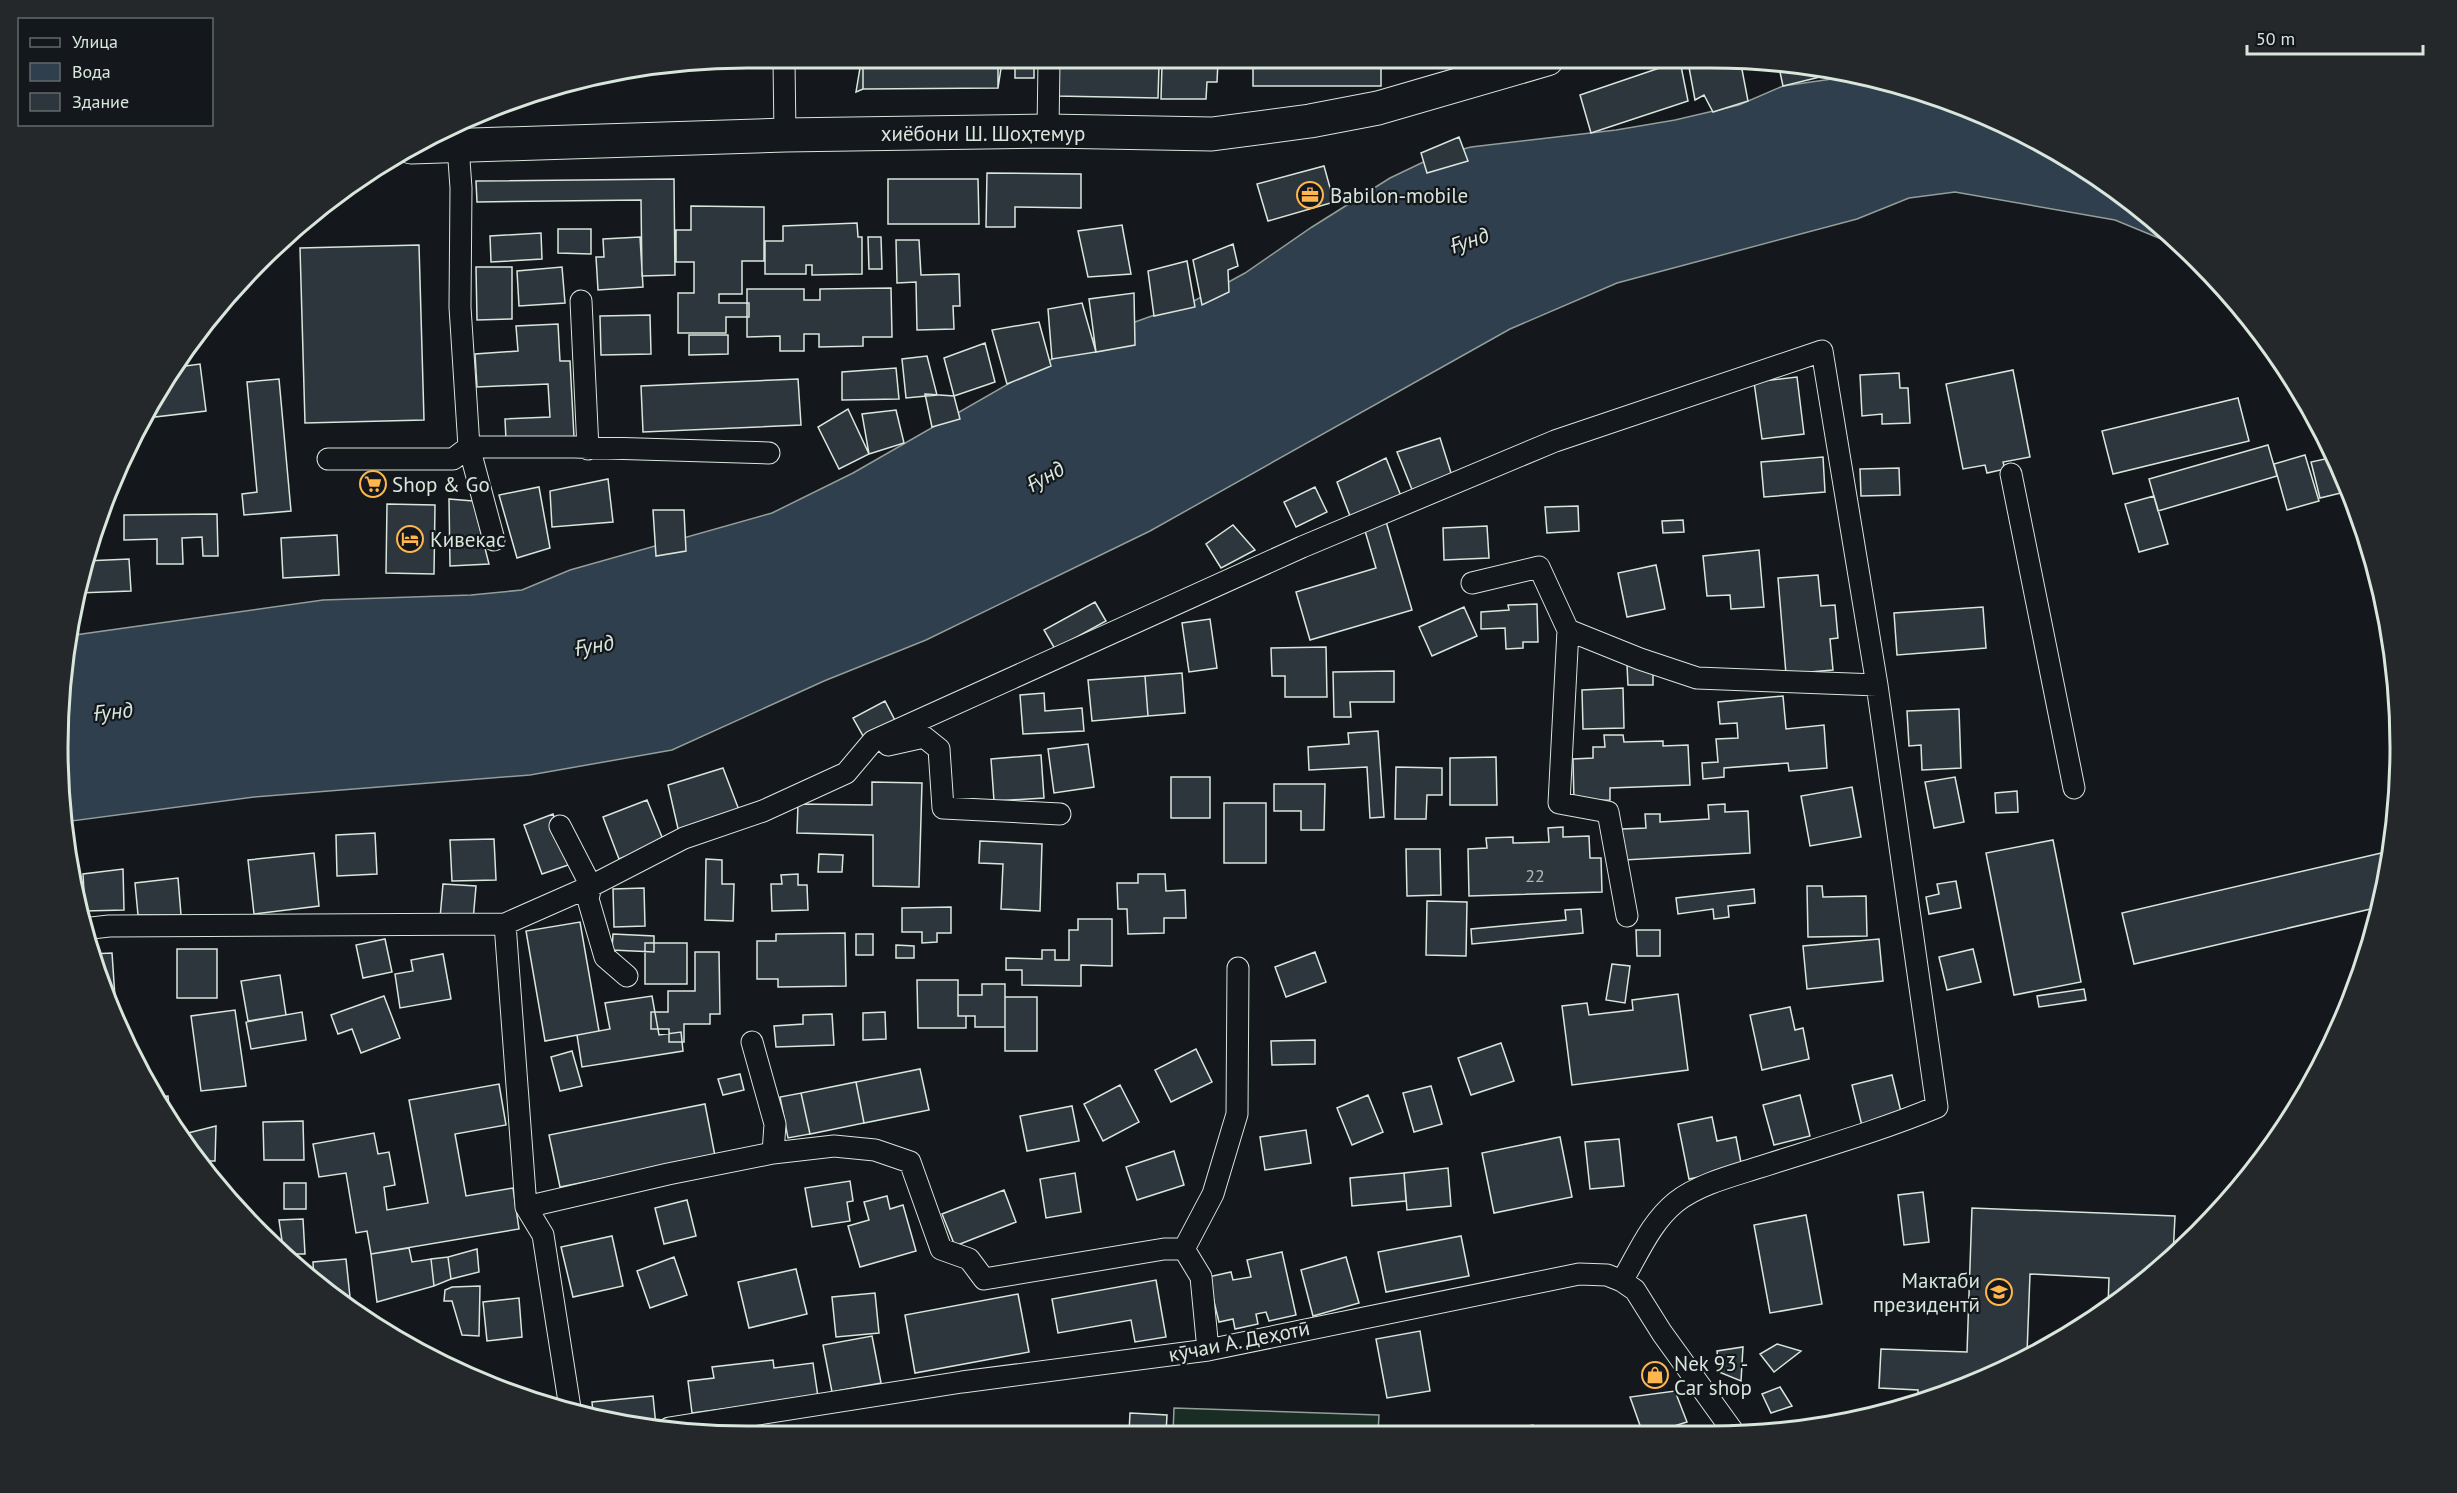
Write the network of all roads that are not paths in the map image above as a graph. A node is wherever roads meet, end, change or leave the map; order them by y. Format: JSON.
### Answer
{"nodes":[{"id":1,"x":784,"y":68,"type":"edge"},
{"id":2,"x":1049,"y":68,"type":"edge"},
{"id":3,"x":1516,"y":68,"type":"edge"},
{"id":4,"x":1048,"y":131,"type":"junction"},
{"id":5,"x":785,"y":135,"type":"junction"},
{"id":6,"x":458,"y":146,"type":"junction"},
{"id":7,"x":429,"y":147,"type":"edge"},
{"id":8,"x":581,"y":301,"type":"dead end"},
{"id":9,"x":469,"y":447,"type":"junction"},
{"id":10,"x":588,"y":449,"type":"junction"},
{"id":11,"x":769,"y":453,"type":"dead end"},
{"id":12,"x":328,"y":459,"type":"dead end"},
{"id":13,"x":2011,"y":474,"type":"dead end"},
{"id":14,"x":494,"y":540,"type":"dead end"},
{"id":15,"x":1472,"y":583,"type":"dead end"},
{"id":16,"x":1568,"y":630,"type":"junction"},
{"id":17,"x":1877,"y":685,"type":"junction"},
{"id":18,"x":873,"y":741,"type":"junction"},
{"id":19,"x":2074,"y":788,"type":"dead end"},
{"id":20,"x":1059,"y":814,"type":"dead end"},
{"id":21,"x":560,"y":826,"type":"dead end"},
{"id":22,"x":591,"y":886,"type":"junction"},
{"id":23,"x":1627,"y":916,"type":"dead end"},
{"id":24,"x":506,"y":924,"type":"junction"},
{"id":25,"x":93,"y":928,"type":"edge"},
{"id":26,"x":1238,"y":968,"type":"dead end"},
{"id":27,"x":627,"y":976,"type":"dead end"},
{"id":28,"x":752,"y":1042,"type":"dead end"},
{"id":29,"x":773,"y":1154,"type":"junction"},
{"id":30,"x":526,"y":1207,"type":"junction"},
{"id":31,"x":1184,"y":1249,"type":"junction"},
{"id":32,"x":1622,"y":1281,"type":"junction"},
{"id":33,"x":1208,"y":1350,"type":"junction"},
{"id":34,"x":569,"y":1401,"type":"edge"},
{"id":35,"x":697,"y":1424,"type":"edge"},
{"id":36,"x":1728,"y":1425,"type":"edge"}],
"edges":[{"from":1,"to":5,"type":"street"},
{"from":2,"to":4,"type":"street"},
{"from":3,"to":4,"type":"main road","name":"хиёбони Ш. Шоҳтемур"},
{"from":4,"to":5,"type":"main road","name":"хиёбони Ш. Шоҳтемур"},
{"from":5,"to":6,"type":"main road","name":"хиёбони Ш. Шоҳтемур"},
{"from":6,"to":7,"type":"main road","name":"хиёбони Ш. Шоҳтемур"},
{"from":6,"to":9,"type":"street"},
{"from":8,"to":10,"type":"street"},
{"from":9,"to":10,"type":"street"},
{"from":9,"to":12,"type":"street"},
{"from":9,"to":14,"type":"street"},
{"from":10,"to":11,"type":"street"},
{"from":13,"to":19,"type":"street"},
{"from":15,"to":16,"type":"street"},
{"from":16,"to":17,"type":"street"},
{"from":16,"to":23,"type":"street"},
{"from":17,"to":18,"type":"street"},
{"from":17,"to":32,"type":"street"},
{"from":18,"to":20,"type":"street"},
{"from":18,"to":22,"type":"street"},
{"from":21,"to":22,"type":"street"},
{"from":22,"to":24,"type":"street"},
{"from":22,"to":27,"type":"street"},
{"from":24,"to":25,"type":"street"},
{"from":24,"to":30,"type":"street"},
{"from":26,"to":31,"type":"street"},
{"from":28,"to":29,"type":"street"},
{"from":29,"to":30,"type":"street"},
{"from":29,"to":31,"type":"street"},
{"from":30,"to":34,"type":"street"},
{"from":31,"to":33,"type":"street"},
{"from":32,"to":33,"type":"street","name":"кӯчаи А. Деҳотӣ"},
{"from":32,"to":36,"type":"street"},
{"from":33,"to":35,"type":"street","name":"кӯчаи А. Деҳотӣ"}]}
